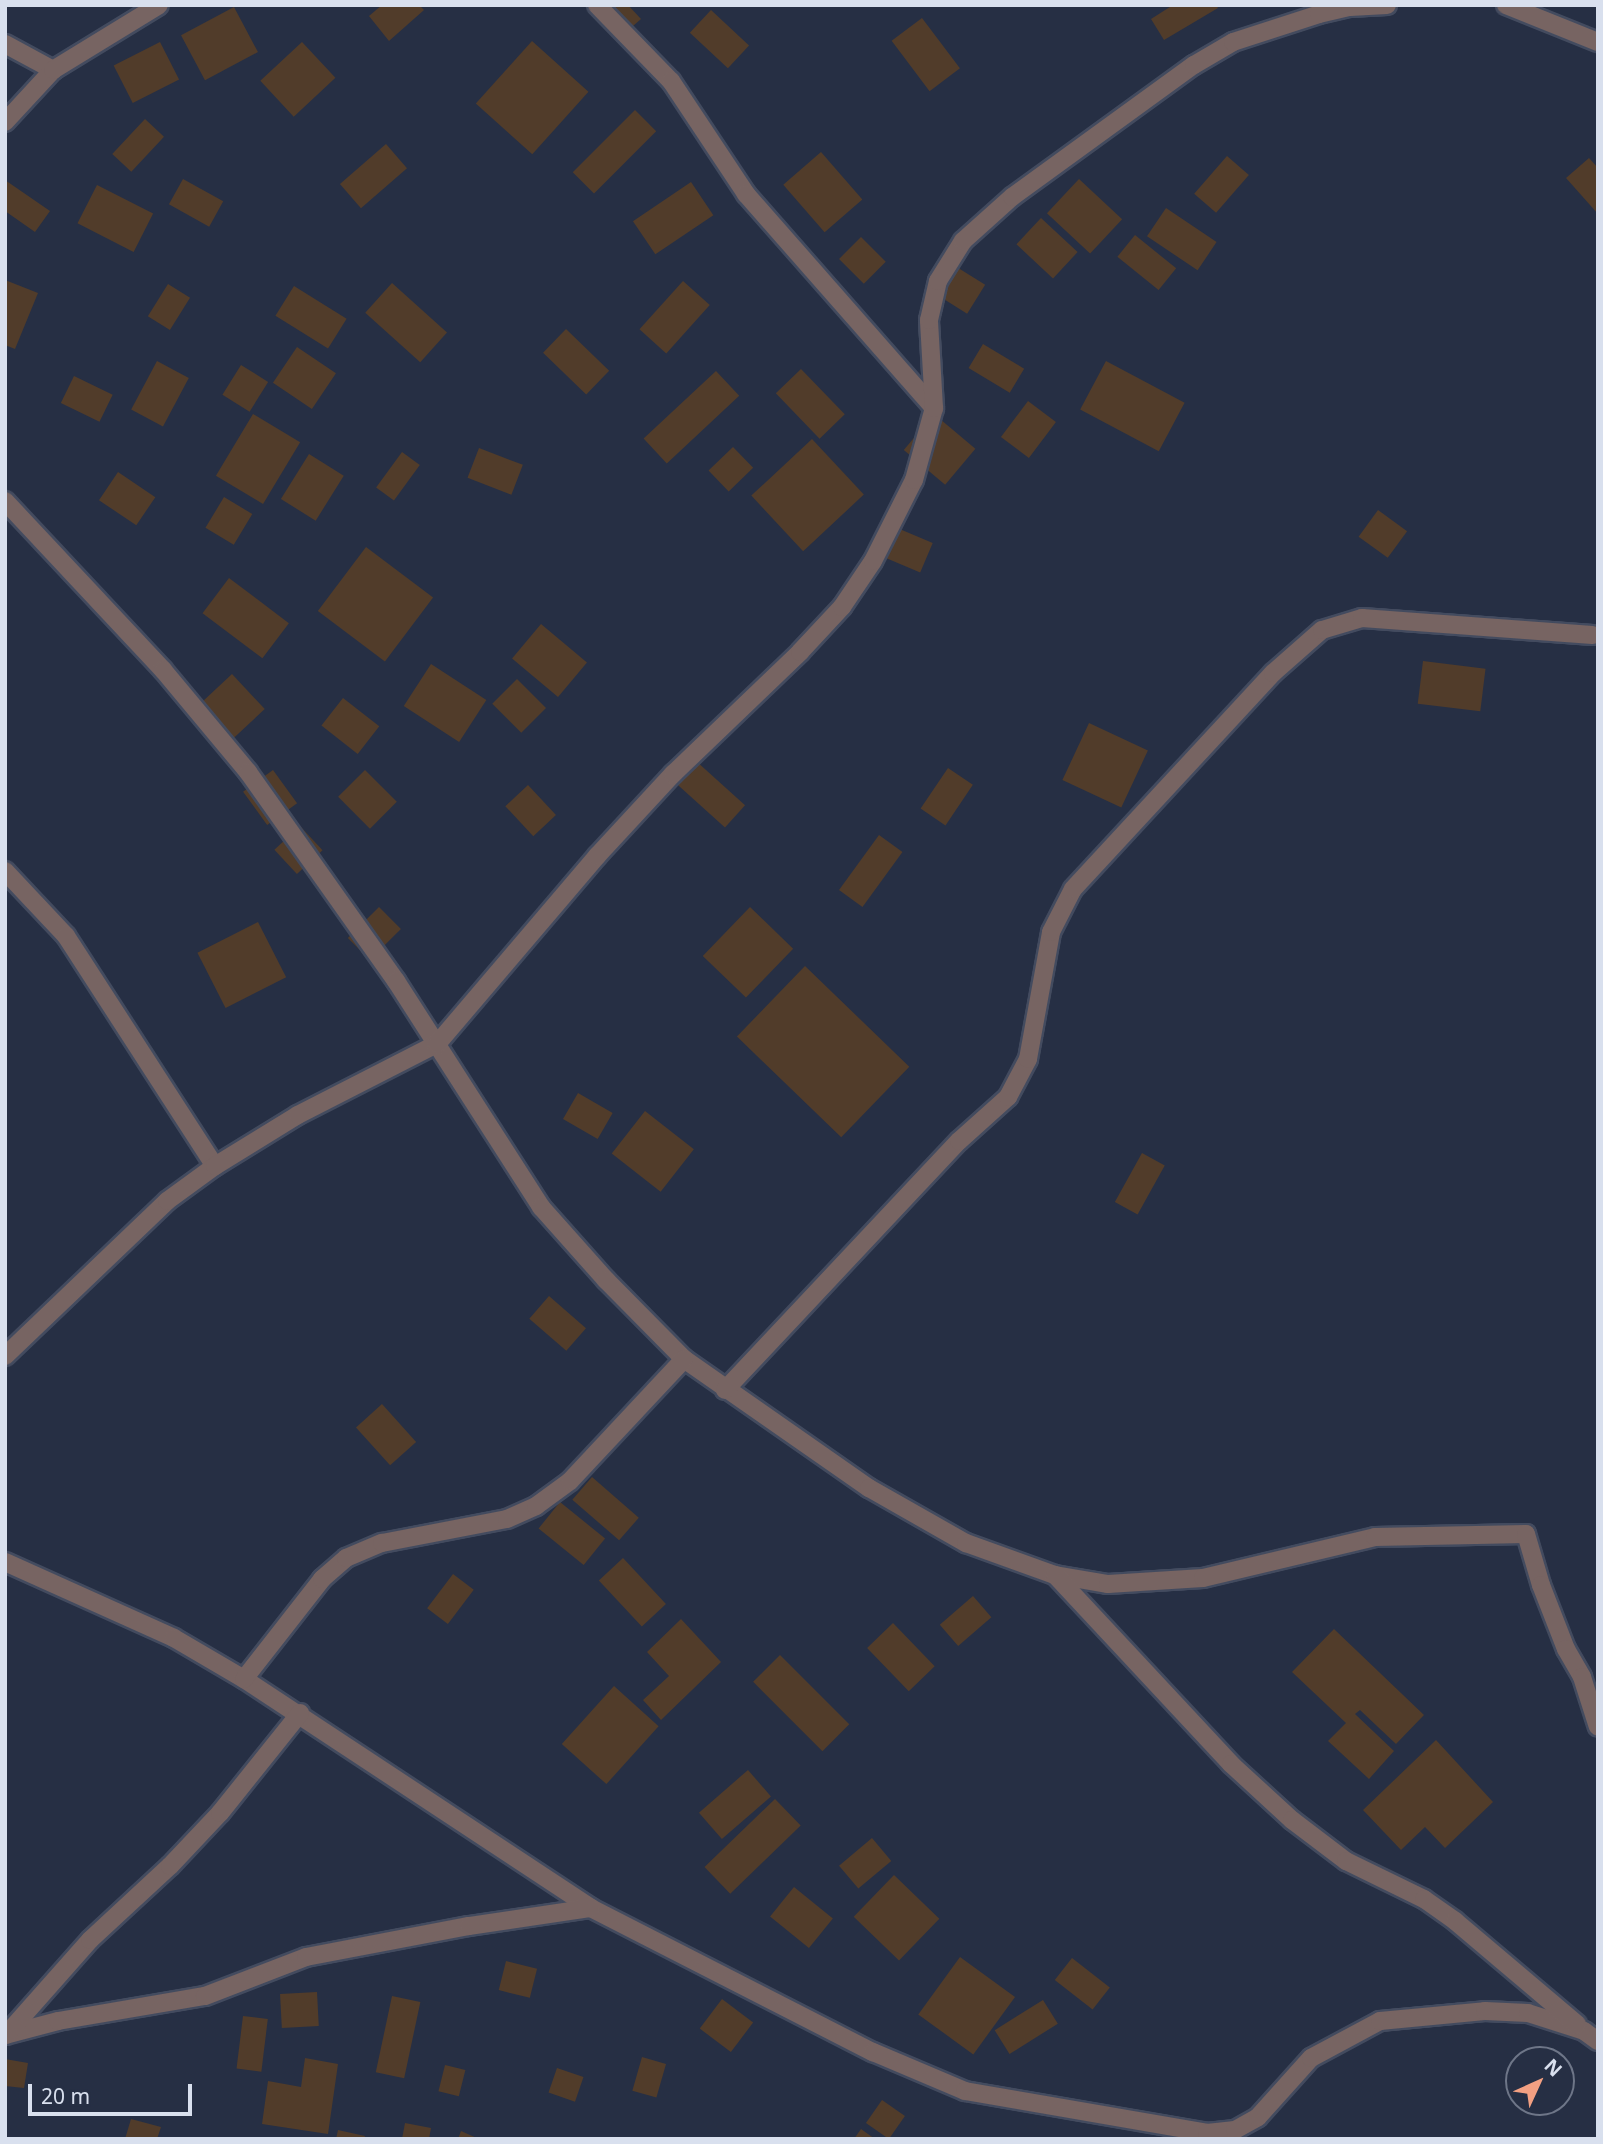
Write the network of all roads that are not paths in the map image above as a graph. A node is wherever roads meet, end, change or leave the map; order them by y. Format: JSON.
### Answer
{"nodes":[{"id":1,"x":159,"y":5,"type":"edge"},
{"id":2,"x":597,"y":5,"type":"edge"},
{"id":3,"x":1387,"y":5,"type":"edge"},
{"id":4,"x":1506,"y":5,"type":"edge"},
{"id":5,"x":1598,"y":43,"type":"edge"},
{"id":6,"x":5,"y":44,"type":"edge"},
{"id":7,"x":53,"y":70,"type":"junction"},
{"id":8,"x":5,"y":122,"type":"edge"},
{"id":9,"x":934,"y":408,"type":"junction"},
{"id":10,"x":5,"y":501,"type":"edge"},
{"id":11,"x":1592,"y":635,"type":"dead end"},
{"id":12,"x":5,"y":871,"type":"edge"},
{"id":13,"x":437,"y":1044,"type":"junction"},
{"id":14,"x":215,"y":1166,"type":"junction"},
{"id":15,"x":5,"y":1356,"type":"edge"},
{"id":16,"x":684,"y":1359,"type":"junction"},
{"id":17,"x":725,"y":1390,"type":"junction"},
{"id":18,"x":5,"y":1562,"type":"edge"},
{"id":19,"x":1055,"y":1575,"type":"junction"},
{"id":20,"x":244,"y":1679,"type":"junction"},
{"id":21,"x":300,"y":1713,"type":"junction"},
{"id":22,"x":1598,"y":1727,"type":"edge"},
{"id":23,"x":591,"y":1908,"type":"junction"},
{"id":24,"x":6,"y":2035,"type":"edge"},
{"id":25,"x":1591,"y":2036,"type":"edge"}],
"edges":[{"from":1,"to":7,"type":"street"},
{"from":2,"to":9,"type":"street"},
{"from":3,"to":9,"type":"street"},
{"from":4,"to":5,"type":"street"},
{"from":6,"to":7,"type":"street"},
{"from":7,"to":8,"type":"street"},
{"from":9,"to":13,"type":"street"},
{"from":10,"to":13,"type":"street"},
{"from":11,"to":17,"type":"street"},
{"from":12,"to":14,"type":"street"},
{"from":13,"to":14,"type":"street"},
{"from":13,"to":16,"type":"street"},
{"from":14,"to":15,"type":"street"},
{"from":16,"to":17,"type":"street"},
{"from":16,"to":20,"type":"street"},
{"from":17,"to":19,"type":"street"},
{"from":18,"to":20,"type":"street"},
{"from":19,"to":22,"type":"street"},
{"from":19,"to":25,"type":"street"},
{"from":20,"to":21,"type":"street"},
{"from":21,"to":23,"type":"street"},
{"from":21,"to":24,"type":"street"},
{"from":23,"to":24,"type":"street"},
{"from":23,"to":25,"type":"street"}]}
